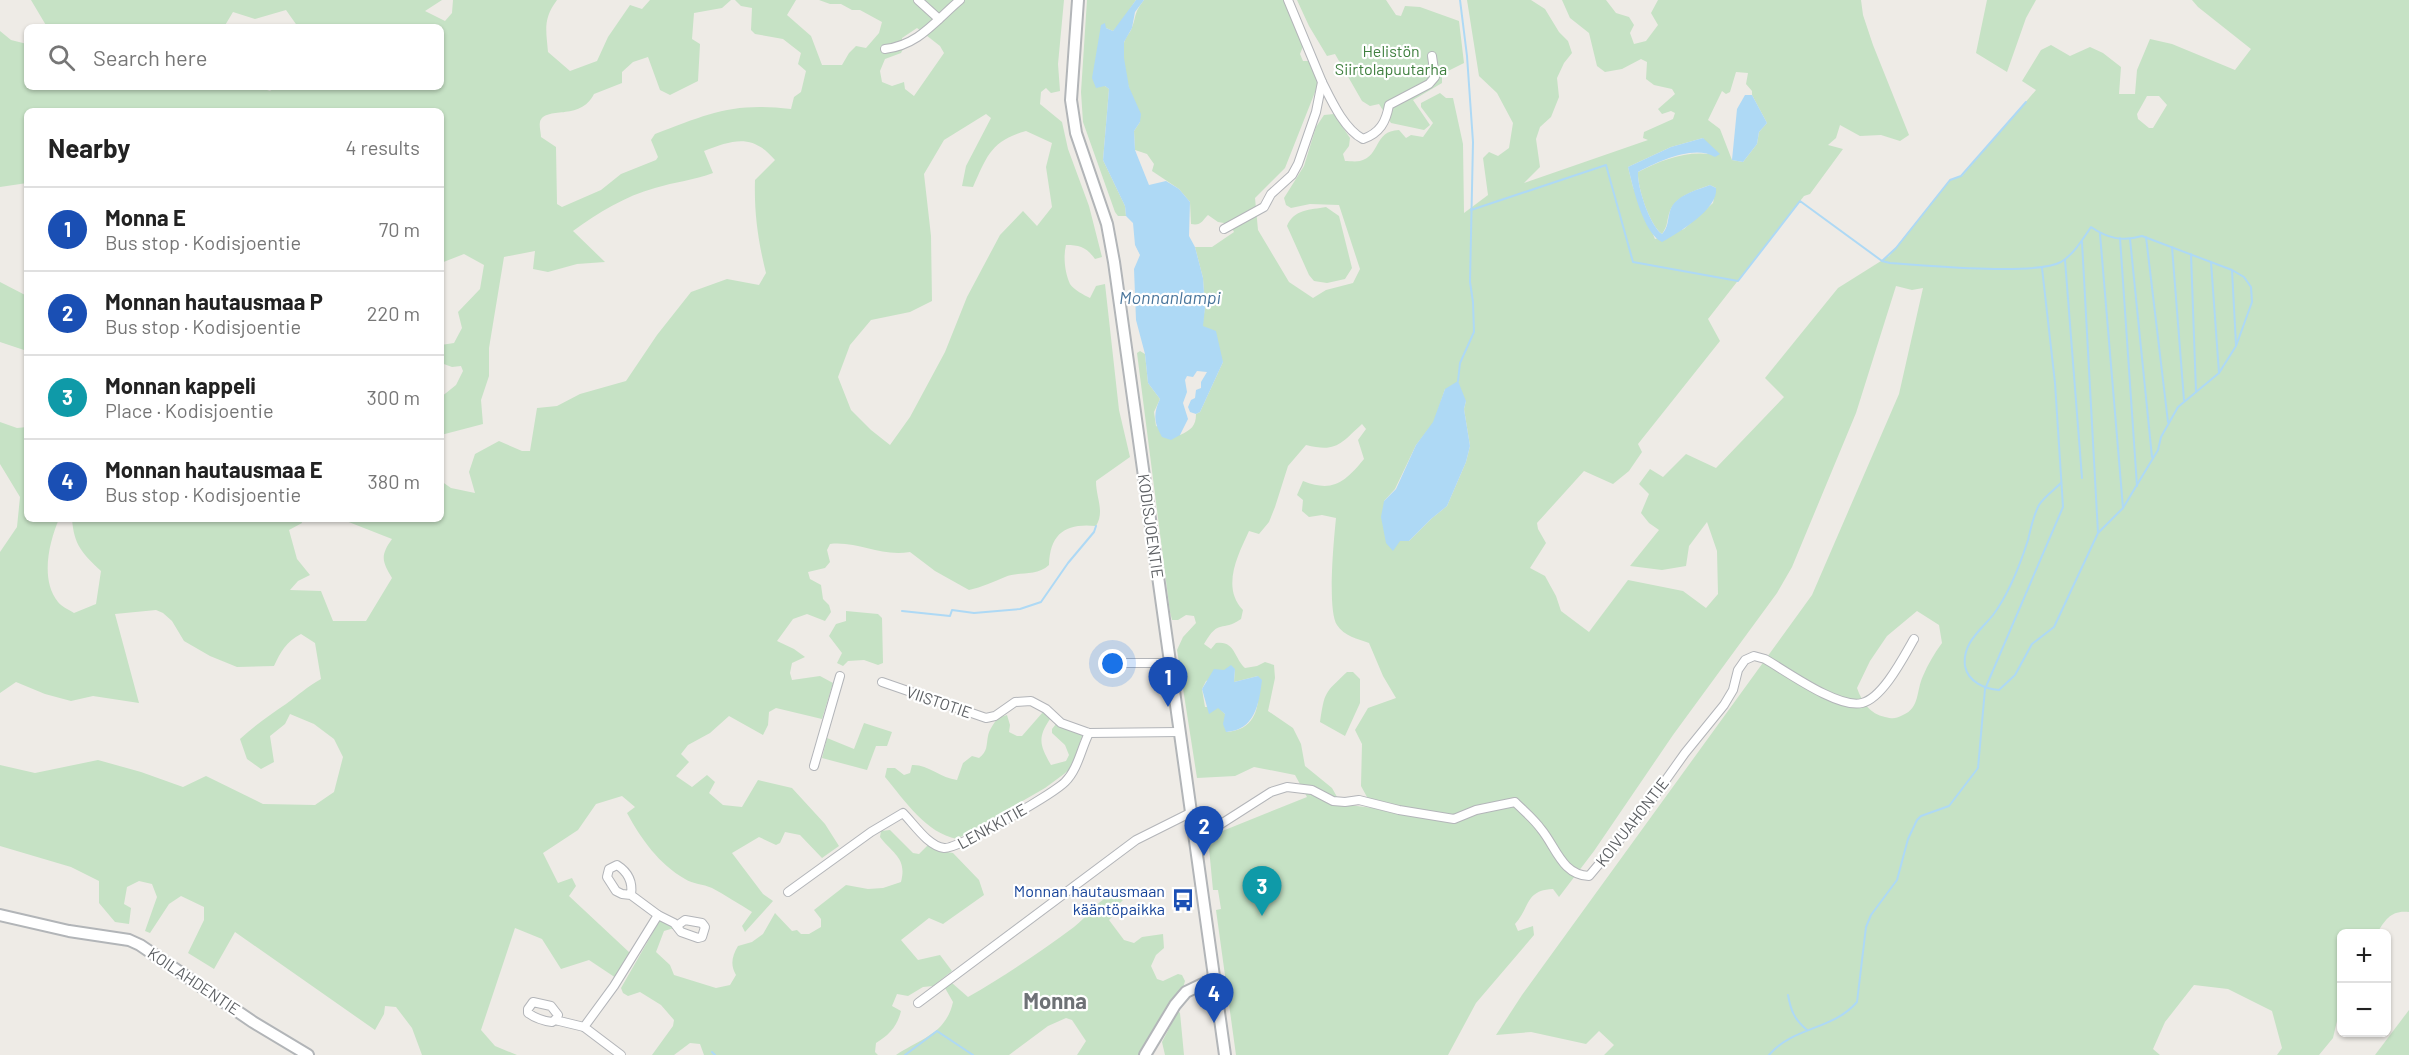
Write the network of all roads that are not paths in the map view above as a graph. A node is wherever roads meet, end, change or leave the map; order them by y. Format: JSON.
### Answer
{"nodes":[{"id":1,"x":918,"y":0,"type":"edge"},
{"id":2,"x":960,"y":0,"type":"edge"},
{"id":3,"x":1078,"y":0,"type":"edge"},
{"id":4,"x":1288,"y":0,"type":"edge"},
{"id":5,"x":939,"y":19,"type":"junction"},
{"id":6,"x":885,"y":49,"type":"dead end"},
{"id":7,"x":1432,"y":56,"type":"dead end"},
{"id":8,"x":1322,"y":82,"type":"junction"},
{"id":9,"x":1224,"y":229,"type":"dead end"},
{"id":10,"x":1914,"y":639,"type":"dead end"},
{"id":11,"x":1117,"y":663,"type":"dead end"},
{"id":12,"x":1169,"y":663,"type":"junction"},
{"id":13,"x":840,"y":676,"type":"dead end"},
{"id":14,"x":882,"y":682,"type":"dead end"},
{"id":15,"x":1179,"y":732,"type":"junction"},
{"id":16,"x":1089,"y":733,"type":"junction"},
{"id":17,"x":814,"y":766,"type":"dead end"},
{"id":18,"x":1192,"y":812,"type":"junction"},
{"id":19,"x":1195,"y":838,"type":"junction"},
{"id":20,"x":788,"y":892,"type":"dead end"},
{"id":21,"x":631,"y":895,"type":"dead end"},
{"id":22,"x":0,"y":915,"type":"edge"},
{"id":23,"x":658,"y":915,"type":"junction"},
{"id":24,"x":678,"y":925,"type":"dead end"},
{"id":25,"x":1215,"y":978,"type":"junction"},
{"id":26,"x":918,"y":1002,"type":"dead end"},
{"id":27,"x":555,"y":1020,"type":"dead end"},
{"id":28,"x":584,"y":1027,"type":"junction"},
{"id":29,"x":308,"y":1055,"type":"edge"},
{"id":30,"x":621,"y":1055,"type":"edge"},
{"id":31,"x":1145,"y":1055,"type":"edge"},
{"id":32,"x":1225,"y":1055,"type":"edge"}],
"edges":[{"from":1,"to":5,"type":"street"},
{"from":2,"to":5,"type":"street"},
{"from":3,"to":12,"type":"street","name":"KODISJOENTIE"},
{"from":4,"to":8,"type":"street"},
{"from":5,"to":6,"type":"street"},
{"from":7,"to":8,"type":"street"},
{"from":8,"to":9,"type":"street"},
{"from":10,"to":19,"type":"street","name":"KOIVUAHONTIE"},
{"from":11,"to":12,"type":"street"},
{"from":12,"to":15,"type":"street","name":"KODISJOENTIE"},
{"from":13,"to":17,"type":"street"},
{"from":14,"to":16,"type":"street","name":"VIISTOTIE"},
{"from":15,"to":16,"type":"street","name":"VIISTOTIE"},
{"from":15,"to":18,"type":"street","name":"KODISJOENTIE"},
{"from":16,"to":20,"type":"street","name":"LENKKITIE"},
{"from":18,"to":19,"type":"street","name":"KODISJOENTIE"},
{"from":18,"to":26,"type":"street"},
{"from":19,"to":25,"type":"street","name":"KODISJOENTIE"},
{"from":21,"to":23,"type":"street"},
{"from":22,"to":29,"type":"street","name":"KOILAHDENTIE"},
{"from":23,"to":24,"type":"street"},
{"from":23,"to":28,"type":"street"},
{"from":25,"to":31,"type":"street"},
{"from":25,"to":32,"type":"street","name":"KODISJOENTIE"},
{"from":27,"to":28,"type":"street"},
{"from":28,"to":30,"type":"street"}]}
